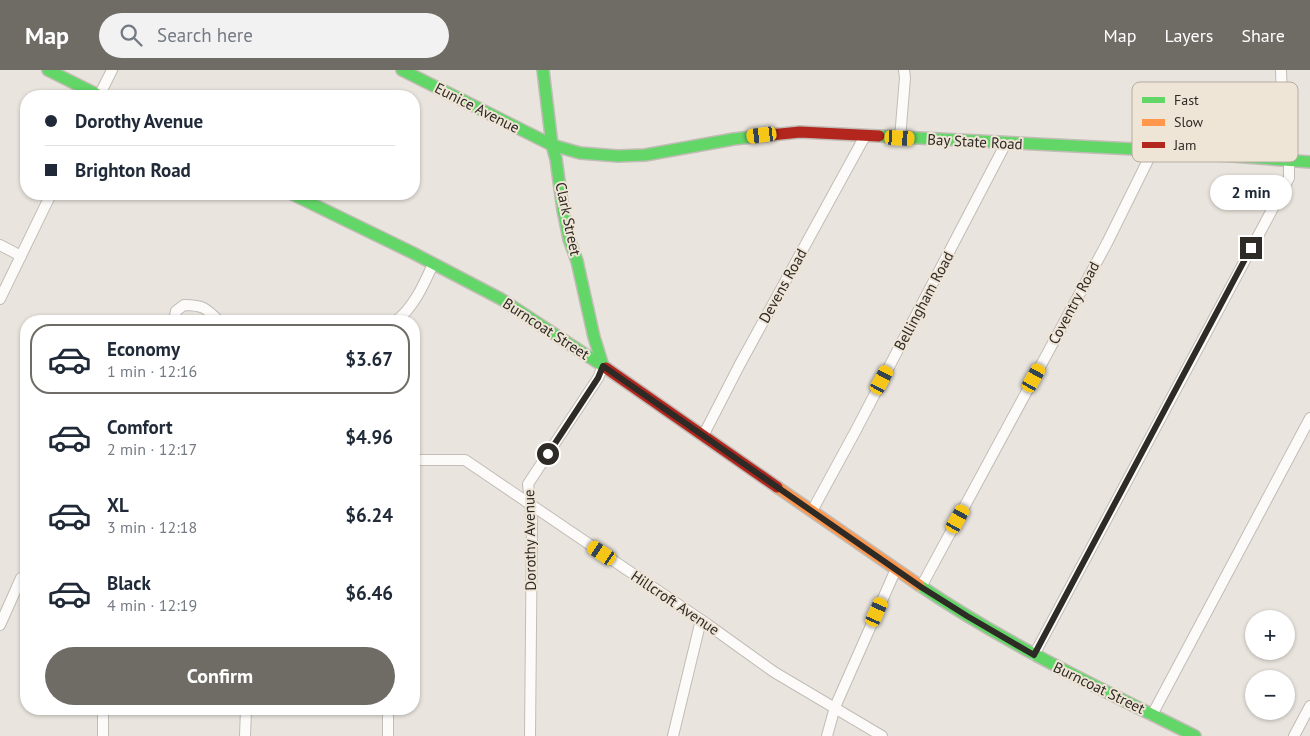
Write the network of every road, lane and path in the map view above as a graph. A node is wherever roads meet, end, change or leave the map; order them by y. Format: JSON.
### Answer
{"nodes":[{"id":1,"x":48,"y":70,"type":"edge"},
{"id":2,"x":112,"y":70,"type":"edge"},
{"id":3,"x":402,"y":70,"type":"edge"},
{"id":4,"x":543,"y":70,"type":"edge"},
{"id":5,"x":904,"y":70,"type":"edge"},
{"id":6,"x":88,"y":90,"type":"edge"},
{"id":7,"x":103,"y":90,"type":"edge"},
{"id":8,"x":864,"y":136,"type":"junction"},
{"id":9,"x":900,"y":138,"type":"junction"},
{"id":10,"x":1006,"y":143,"type":"junction"},
{"id":11,"x":552,"y":145,"type":"junction"},
{"id":12,"x":1132,"y":149,"type":"edge"},
{"id":13,"x":1147,"y":162,"type":"edge"},
{"id":14,"x":1289,"y":162,"type":"edge"},
{"id":15,"x":48,"y":200,"type":"edge"},
{"id":16,"x":304,"y":200,"type":"edge"},
{"id":17,"x":0,"y":245,"type":"edge"},
{"id":18,"x":21,"y":256,"type":"junction"},
{"id":19,"x":433,"y":264,"type":"junction"},
{"id":20,"x":0,"y":299,"type":"edge"},
{"id":21,"x":175,"y":315,"type":"edge"},
{"id":22,"x":212,"y":315,"type":"edge"},
{"id":23,"x":403,"y":315,"type":"edge"},
{"id":24,"x":603,"y":366,"type":"junction"},
{"id":25,"x":1310,"y":418,"type":"edge"},
{"id":26,"x":703,"y":436,"type":"junction"},
{"id":27,"x":420,"y":460,"type":"edge"},
{"id":28,"x":530,"y":503,"type":"junction"},
{"id":29,"x":812,"y":511,"type":"junction"},
{"id":30,"x":896,"y":569,"type":"junction"},
{"id":31,"x":20,"y":580,"type":"edge"},
{"id":32,"x":921,"y":587,"type":"junction"},
{"id":33,"x":701,"y":620,"type":"junction"},
{"id":34,"x":0,"y":624,"type":"edge"},
{"id":35,"x":1034,"y":655,"type":"junction"},
{"id":36,"x":1310,"y":706,"type":"edge"},
{"id":37,"x":834,"y":707,"type":"junction"},
{"id":38,"x":103,"y":715,"type":"edge"},
{"id":39,"x":246,"y":715,"type":"edge"},
{"id":40,"x":388,"y":715,"type":"edge"},
{"id":41,"x":1152,"y":715,"type":"junction"},
{"id":42,"x":103,"y":736,"type":"edge"},
{"id":43,"x":245,"y":736,"type":"edge"},
{"id":44,"x":388,"y":736,"type":"edge"},
{"id":45,"x":530,"y":736,"type":"edge"},
{"id":46,"x":673,"y":736,"type":"edge"},
{"id":47,"x":827,"y":736,"type":"edge"},
{"id":48,"x":882,"y":736,"type":"edge"},
{"id":49,"x":1196,"y":736,"type":"edge"},
{"id":50,"x":1294,"y":736,"type":"edge"}],
"edges":[{"from":1,"to":6,"type":"street"},
{"from":2,"to":7,"type":"street"},
{"from":3,"to":11,"type":"street","name":"Eunice Avenue"},
{"from":4,"to":11,"type":"street","name":"Clark Street"},
{"from":5,"to":9,"type":"street"},
{"from":8,"to":9,"type":"street","name":"Bay State Road"},
{"from":8,"to":11,"type":"street","name":"Bay State Road"},
{"from":8,"to":26,"type":"street","name":"Devens Road"},
{"from":9,"to":10,"type":"street","name":"Bay State Road"},
{"from":10,"to":12,"type":"street","name":"Bay State Road"},
{"from":10,"to":29,"type":"street","name":"Bellingham Road"},
{"from":11,"to":24,"type":"street","name":"Clark Street"},
{"from":13,"to":32,"type":"street","name":"Coventry Road"},
{"from":14,"to":35,"type":"street"},
{"from":15,"to":18,"type":"street"},
{"from":16,"to":19,"type":"street","name":"Burncoat Street"},
{"from":17,"to":18,"type":"street"},
{"from":18,"to":20,"type":"street"},
{"from":19,"to":23,"type":"street"},
{"from":19,"to":24,"type":"street","name":"Burncoat Street"},
{"from":21,"to":22,"type":"street"},
{"from":24,"to":26,"type":"street","name":"Burncoat Street"},
{"from":24,"to":28,"type":"street","name":"Dorothy Avenue"},
{"from":25,"to":41,"type":"street"},
{"from":26,"to":29,"type":"street","name":"Burncoat Street"},
{"from":27,"to":28,"type":"street","name":"Hillcroft Avenue"},
{"from":28,"to":33,"type":"street","name":"Hillcroft Avenue"},
{"from":28,"to":45,"type":"street","name":"Dorothy Avenue"},
{"from":29,"to":30,"type":"street","name":"Burncoat Street"},
{"from":30,"to":32,"type":"street","name":"Burncoat Street"},
{"from":30,"to":37,"type":"street"},
{"from":31,"to":34,"type":"street"},
{"from":32,"to":35,"type":"street","name":"Burncoat Street"},
{"from":33,"to":37,"type":"street","name":"Hillcroft Avenue"},
{"from":33,"to":46,"type":"street"},
{"from":35,"to":41,"type":"street","name":"Burncoat Street"},
{"from":36,"to":50,"type":"street"},
{"from":37,"to":47,"type":"street"},
{"from":37,"to":48,"type":"street","name":"Hillcroft Avenue"},
{"from":38,"to":42,"type":"street"},
{"from":39,"to":43,"type":"street"},
{"from":40,"to":44,"type":"street"},
{"from":41,"to":49,"type":"street","name":"Burncoat Street"}]}
